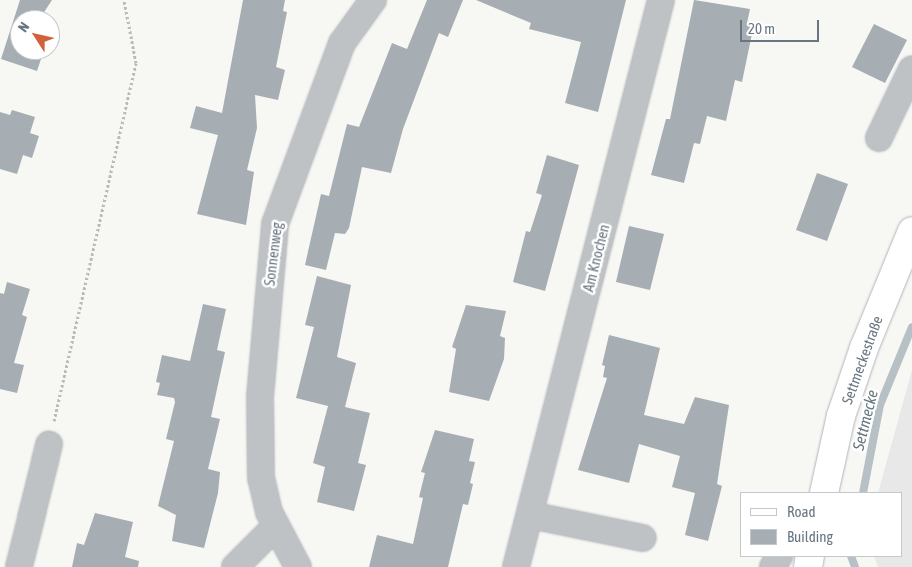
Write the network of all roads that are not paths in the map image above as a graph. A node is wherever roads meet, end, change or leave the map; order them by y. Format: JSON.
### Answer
{"nodes":[{"id":1,"x":373,"y":0,"type":"edge"},
{"id":2,"x":661,"y":0,"type":"edge"},
{"id":3,"x":912,"y":70,"type":"edge"},
{"id":4,"x":879,"y":138,"type":"dead end"},
{"id":5,"x":912,"y":231,"type":"edge"},
{"id":6,"x":48,"y":445,"type":"road end"},
{"id":7,"x":824,"y":492,"type":"edge"},
{"id":8,"x":530,"y":515,"type":"junction"},
{"id":9,"x":276,"y":526,"type":"junction"},
{"id":10,"x":644,"y":538,"type":"dead end"},
{"id":11,"x":19,"y":567,"type":"edge"},
{"id":12,"x":235,"y":567,"type":"edge"},
{"id":13,"x":298,"y":567,"type":"edge"},
{"id":14,"x":516,"y":567,"type":"edge"}],
"edges":[{"from":1,"to":9,"type":"street","name":"Sonnenweg"},
{"from":2,"to":8,"type":"street","name":"Am Knochen"},
{"from":3,"to":4,"type":"street"},
{"from":5,"to":7,"type":"street","name":"Settmeckestraße"},
{"from":6,"to":11,"type":"street"},
{"from":8,"to":10,"type":"street"},
{"from":8,"to":14,"type":"street","name":"Am Knochen"},
{"from":9,"to":12,"type":"street"},
{"from":9,"to":13,"type":"street","name":"Sonnenweg"}]}
